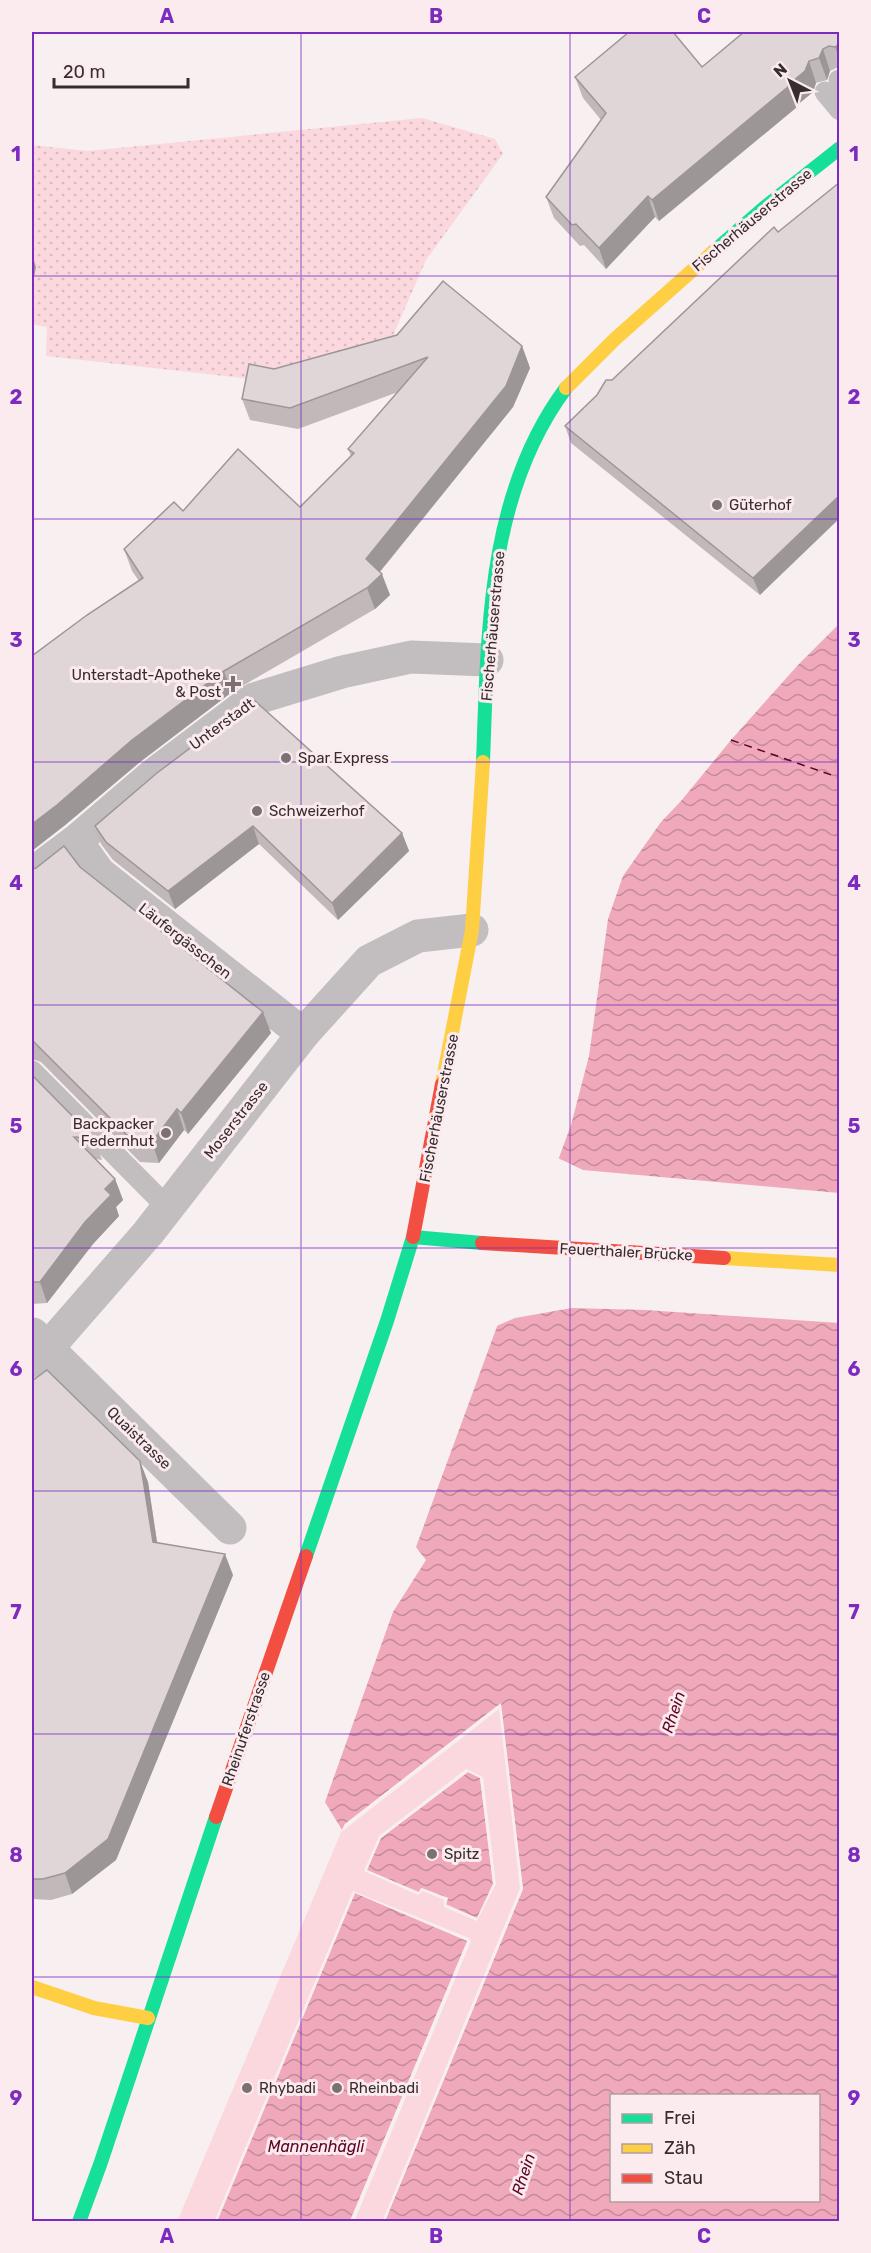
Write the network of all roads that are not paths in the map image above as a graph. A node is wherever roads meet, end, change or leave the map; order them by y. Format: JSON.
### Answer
{"nodes":[{"id":1,"x":835,"y":84,"type":"edge"},
{"id":2,"x":840,"y":110,"type":"edge"},
{"id":3,"x":840,"y":148,"type":"edge"},
{"id":4,"x":487,"y":660,"type":"junction"},
{"id":5,"x":76,"y":841,"type":"junction"},
{"id":6,"x":32,"y":874,"type":"edge"},
{"id":7,"x":472,"y":930,"type":"junction"},
{"id":8,"x":303,"y":1034,"type":"junction"},
{"id":9,"x":32,"y":1071,"type":"edge"},
{"id":10,"x":168,"y":1208,"type":"junction"},
{"id":11,"x":413,"y":1237,"type":"junction"},
{"id":12,"x":840,"y":1265,"type":"edge"},
{"id":13,"x":36,"y":1348,"type":"edge"},
{"id":14,"x":230,"y":1528,"type":"dead end"},
{"id":15,"x":32,"y":1988,"type":"edge"},
{"id":16,"x":148,"y":2018,"type":"junction"},
{"id":17,"x":79,"y":2222,"type":"edge"}],
"edges":[{"from":1,"to":2,"type":"lane"},
{"from":3,"to":4,"type":"main road","name":"Fischerhäuserstrasse"},
{"from":4,"to":5,"type":"street","name":"Unterstadt"},
{"from":4,"to":7,"type":"main road","name":"Fischerhäuserstrasse"},
{"from":5,"to":6,"type":"street","name":"Unterstadt"},
{"from":5,"to":8,"type":"street","name":"Läufergässchen"},
{"from":7,"to":8,"type":"street","name":"Moserstrasse"},
{"from":7,"to":11,"type":"main road","name":"Fischerhäuserstrasse"},
{"from":8,"to":10,"type":"street","name":"Moserstrasse"},
{"from":9,"to":10,"type":"lane"},
{"from":10,"to":13,"type":"street","name":"Moserstrasse"},
{"from":11,"to":12,"type":"main road","name":"Feuerthaler Brücke"},
{"from":11,"to":16,"type":"main road","name":"Rheinuferstrasse"},
{"from":13,"to":14,"type":"street","name":"Quaistrasse"},
{"from":15,"to":16,"type":"main road"},
{"from":16,"to":17,"type":"main road","name":"Rheinuferstrasse"}]}
